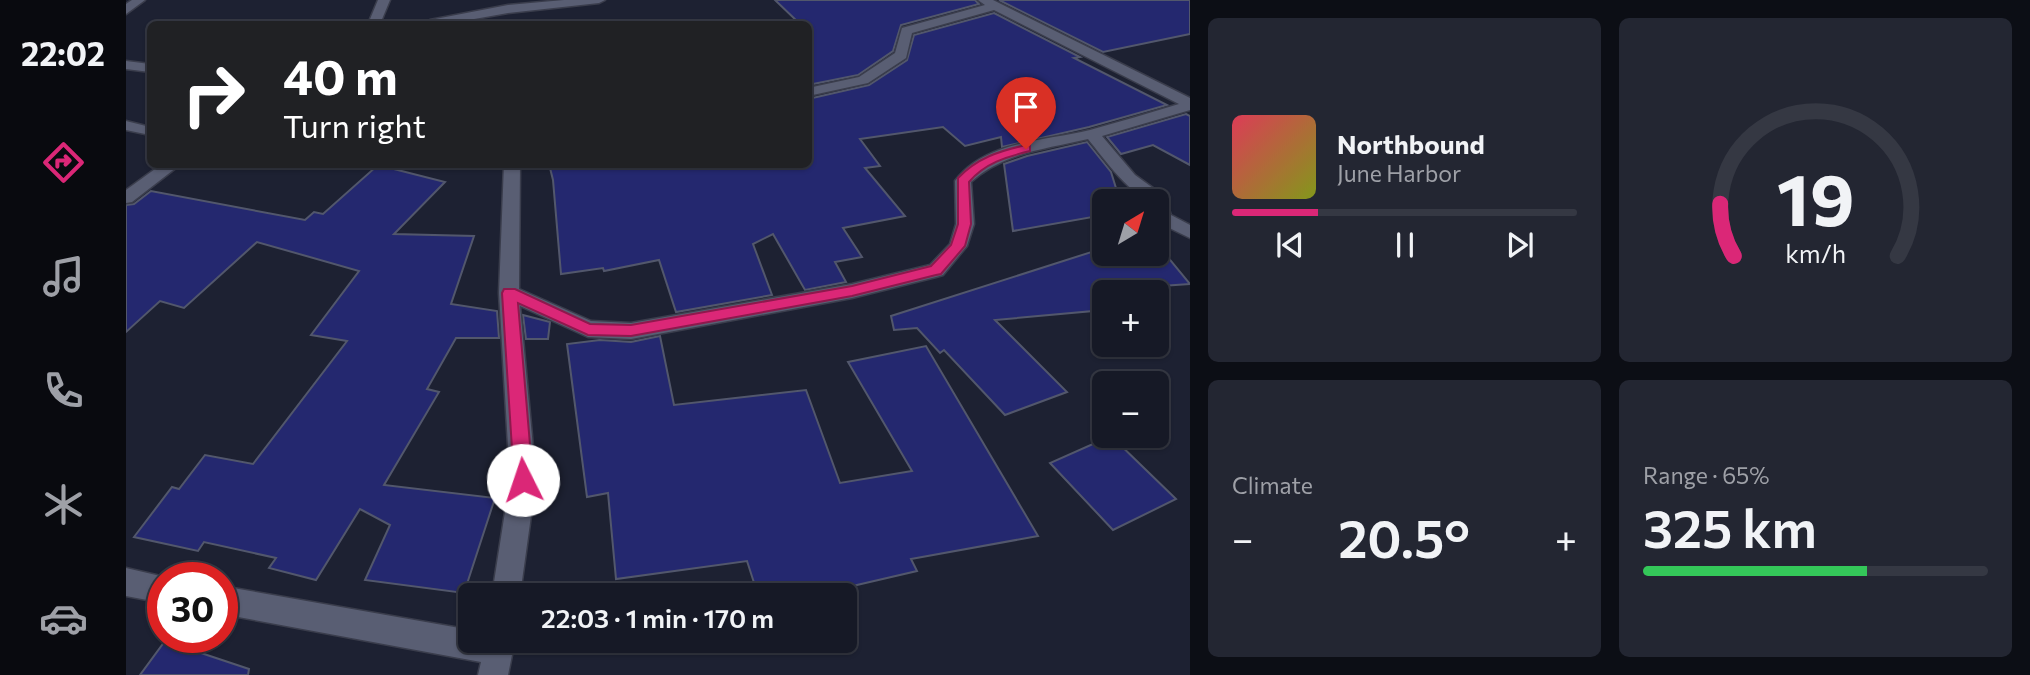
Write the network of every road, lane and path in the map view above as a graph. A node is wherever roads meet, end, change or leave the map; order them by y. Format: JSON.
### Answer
{"nodes":[{"id":1,"x":139,"y":0,"type":"edge"},
{"id":2,"x":384,"y":0,"type":"edge"},
{"id":3,"x":599,"y":0,"type":"edge"},
{"id":4,"x":989,"y":3,"type":"edge"},
{"id":5,"x":508,"y":5,"type":"edge"},
{"id":6,"x":126,"y":10,"type":"edge"},
{"id":7,"x":375,"y":21,"type":"edge"},
{"id":8,"x":442,"y":21,"type":"edge"},
{"id":9,"x":126,"y":65,"type":"edge"},
{"id":10,"x":147,"y":68,"type":"edge"},
{"id":11,"x":812,"y":91,"type":"edge"},
{"id":12,"x":1190,"y":105,"type":"edge"},
{"id":13,"x":126,"y":125,"type":"edge"},
{"id":14,"x":147,"y":130,"type":"edge"},
{"id":15,"x":1092,"y":134,"type":"junction"},
{"id":16,"x":167,"y":168,"type":"edge"},
{"id":17,"x":512,"y":168,"type":"edge"},
{"id":18,"x":126,"y":198,"type":"edge"},
{"id":19,"x":1190,"y":232,"type":"edge"},
{"id":20,"x":509,"y":293,"type":"junction"},
{"id":21,"x":126,"y":582,"type":"edge"},
{"id":22,"x":508,"y":583,"type":"edge"},
{"id":23,"x":147,"y":586,"type":"edge"},
{"id":24,"x":238,"y":603,"type":"edge"},
{"id":25,"x":497,"y":655,"type":"edge"}],
"edges":[{"from":1,"to":6,"type":"street"},
{"from":2,"to":7,"type":"street"},
{"from":3,"to":5,"type":"street"},
{"from":4,"to":11,"type":"street"},
{"from":4,"to":12,"type":"street"},
{"from":5,"to":8,"type":"street"},
{"from":9,"to":10,"type":"street"},
{"from":12,"to":15,"type":"street"},
{"from":13,"to":14,"type":"street"},
{"from":15,"to":19,"type":"street"},
{"from":15,"to":20,"type":"street"},
{"from":16,"to":18,"type":"street"},
{"from":17,"to":20,"type":"street"},
{"from":20,"to":22,"type":"street"},
{"from":21,"to":23,"type":"street"},
{"from":24,"to":25,"type":"street"}]}
